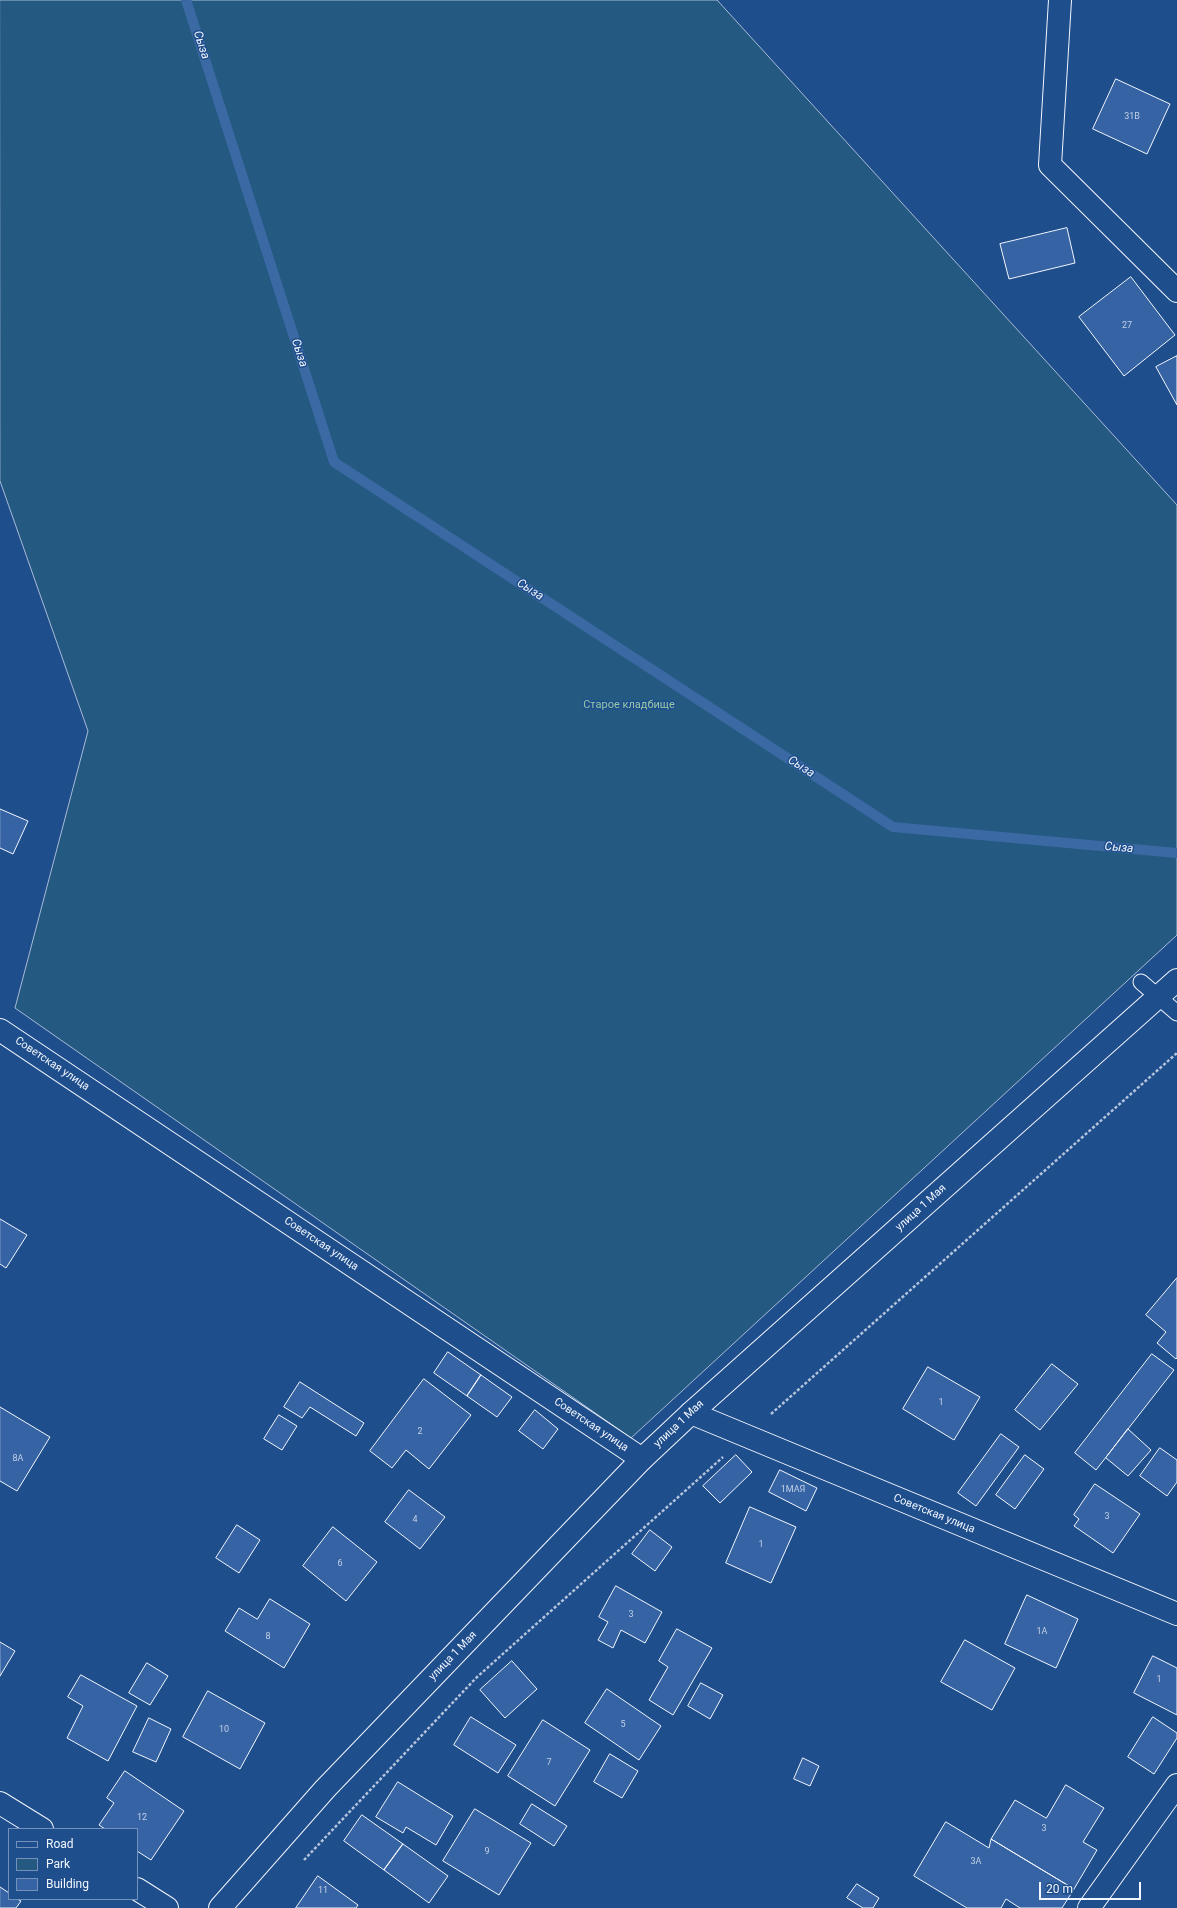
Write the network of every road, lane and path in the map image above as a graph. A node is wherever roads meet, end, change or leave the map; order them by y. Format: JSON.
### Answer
{"nodes":[{"id":1,"x":1060,"y":0,"type":"edge"},
{"id":2,"x":1177,"y":291,"type":"edge"},
{"id":3,"x":1177,"y":980,"type":"edge"},
{"id":4,"x":1141,"y":982,"type":"dead end"},
{"id":5,"x":1158,"y":997,"type":"junction"},
{"id":6,"x":1177,"y":1013,"type":"edge"},
{"id":7,"x":0,"y":1030,"type":"edge"},
{"id":8,"x":1177,"y":1053,"type":"edge"},
{"id":9,"x":691,"y":1413,"type":"junction"},
{"id":10,"x":746,"y":1436,"type":"junction"},
{"id":11,"x":642,"y":1459,"type":"junction"},
{"id":12,"x":1177,"y":1614,"type":"edge"},
{"id":13,"x":1177,"y":1784,"type":"edge"},
{"id":14,"x":0,"y":1802,"type":"edge"},
{"id":15,"x":40,"y":1828,"type":"edge"},
{"id":16,"x":302,"y":1862,"type":"dead end"},
{"id":17,"x":138,"y":1890,"type":"edge"},
{"id":18,"x":167,"y":1908,"type":"edge"},
{"id":19,"x":220,"y":1908,"type":"edge"},
{"id":20,"x":1089,"y":1908,"type":"edge"}],
"edges":[{"from":1,"to":2,"type":"street"},
{"from":3,"to":5,"type":"street","name":"улица 1 Мая"},
{"from":4,"to":5,"type":"lane"},
{"from":5,"to":6,"type":"lane"},
{"from":5,"to":9,"type":"street","name":"улица 1 Мая"},
{"from":7,"to":11,"type":"street","name":"Советская улица"},
{"from":8,"to":10,"type":"path"},
{"from":9,"to":10,"type":"street","name":"Советская улица"},
{"from":9,"to":11,"type":"street","name":"улица 1 Мая"},
{"from":10,"to":12,"type":"street","name":"Советская улица"},
{"from":10,"to":16,"type":"path"},
{"from":11,"to":19,"type":"street","name":"улица 1 Мая"},
{"from":13,"to":20,"type":"street"},
{"from":14,"to":15,"type":"street"},
{"from":17,"to":18,"type":"street"}]}
